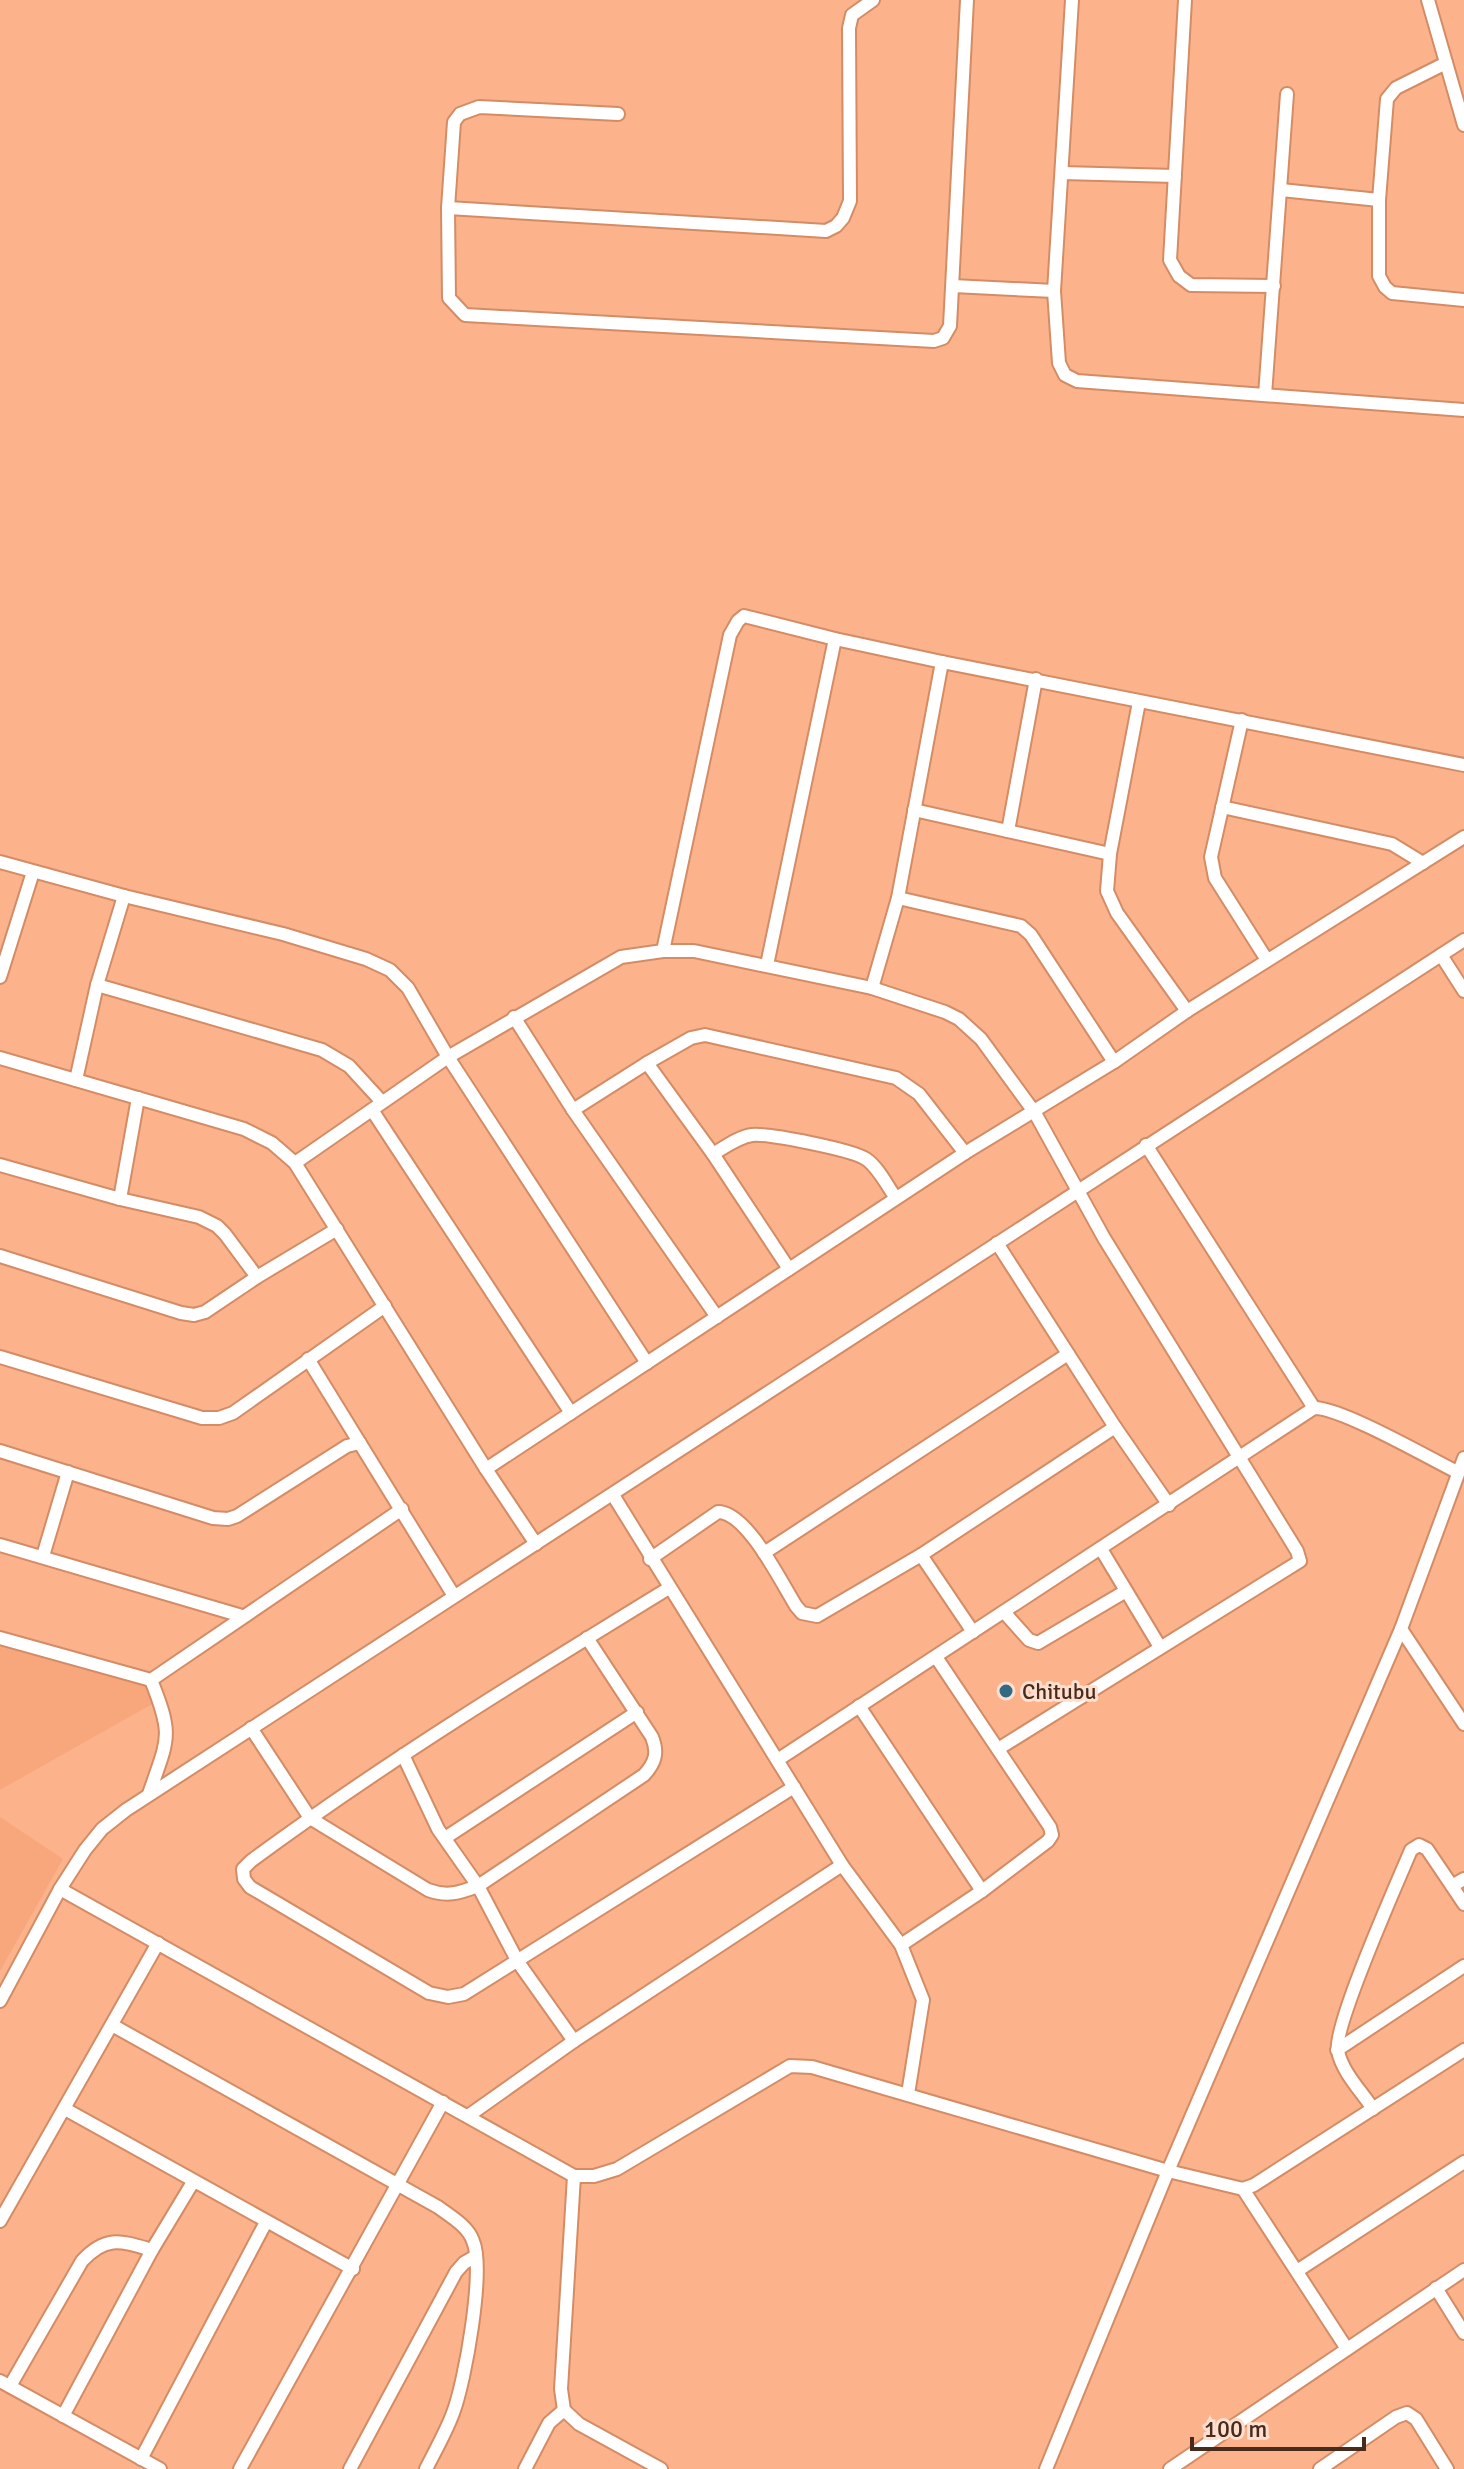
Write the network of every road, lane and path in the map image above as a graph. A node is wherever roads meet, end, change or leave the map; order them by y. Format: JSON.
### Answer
{"nodes":[{"id":1,"x":873,"y":0,"type":"edge"},
{"id":2,"x":967,"y":0,"type":"edge"},
{"id":3,"x":1072,"y":0,"type":"edge"},
{"id":4,"x":1185,"y":0,"type":"edge"},
{"id":5,"x":1428,"y":0,"type":"edge"},
{"id":6,"x":1446,"y":63,"type":"junction"},
{"id":7,"x":1287,"y":94,"type":"dead end"},
{"id":8,"x":618,"y":114,"type":"dead end"},
{"id":9,"x":1464,"y":125,"type":"edge"},
{"id":10,"x":1062,"y":173,"type":"junction"},
{"id":11,"x":1175,"y":176,"type":"junction"},
{"id":12,"x":1281,"y":190,"type":"junction"},
{"id":13,"x":1379,"y":200,"type":"junction"},
{"id":14,"x":448,"y":208,"type":"junction"},
{"id":15,"x":953,"y":286,"type":"junction"},
{"id":16,"x":1274,"y":286,"type":"junction"},
{"id":17,"x":1054,"y":291,"type":"junction"},
{"id":18,"x":1464,"y":300,"type":"edge"},
{"id":19,"x":1265,"y":395,"type":"junction"},
{"id":20,"x":1464,"y":410,"type":"edge"},
{"id":21,"x":835,"y":639,"type":"junction"},
{"id":22,"x":942,"y":662,"type":"junction"},
{"id":23,"x":1036,"y":679,"type":"junction"},
{"id":24,"x":1139,"y":702,"type":"junction"},
{"id":25,"x":1242,"y":720,"type":"junction"},
{"id":26,"x":1464,"y":765,"type":"edge"},
{"id":27,"x":1222,"y":807,"type":"junction"},
{"id":28,"x":914,"y":810,"type":"junction"},
{"id":29,"x":1008,"y":831,"type":"junction"},
{"id":30,"x":1464,"y":837,"type":"edge"},
{"id":31,"x":1110,"y":854,"type":"junction"},
{"id":32,"x":0,"y":862,"type":"edge"},
{"id":33,"x":1423,"y":863,"type":"junction"},
{"id":34,"x":33,"y":872,"type":"junction"},
{"id":35,"x":124,"y":896,"type":"junction"},
{"id":36,"x":898,"y":898,"type":"junction"},
{"id":37,"x":1464,"y":940,"type":"edge"},
{"id":38,"x":663,"y":951,"type":"junction"},
{"id":39,"x":1441,"y":955,"type":"junction"},
{"id":40,"x":3,"y":957,"type":"edge"},
{"id":41,"x":1267,"y":960,"type":"junction"},
{"id":42,"x":767,"y":965,"type":"junction"},
{"id":43,"x":0,"y":977,"type":"edge"},
{"id":44,"x":97,"y":985,"type":"junction"},
{"id":45,"x":872,"y":988,"type":"junction"},
{"id":46,"x":1464,"y":991,"type":"edge"},
{"id":47,"x":1187,"y":1011,"type":"junction"},
{"id":48,"x":514,"y":1017,"type":"junction"},
{"id":49,"x":448,"y":1057,"type":"junction"},
{"id":50,"x":0,"y":1058,"type":"edge"},
{"id":51,"x":1114,"y":1062,"type":"junction"},
{"id":52,"x":647,"y":1063,"type":"junction"},
{"id":53,"x":76,"y":1080,"type":"junction"},
{"id":54,"x":138,"y":1098,"type":"junction"},
{"id":55,"x":377,"y":1106,"type":"junction"},
{"id":56,"x":573,"y":1110,"type":"junction"},
{"id":57,"x":1035,"y":1113,"type":"junction"},
{"id":58,"x":1146,"y":1145,"type":"junction"},
{"id":59,"x":965,"y":1153,"type":"junction"},
{"id":60,"x":713,"y":1154,"type":"junction"},
{"id":61,"x":295,"y":1163,"type":"junction"},
{"id":62,"x":0,"y":1165,"type":"edge"},
{"id":63,"x":1078,"y":1190,"type":"junction"},
{"id":64,"x":896,"y":1198,"type":"junction"},
{"id":65,"x":120,"y":1199,"type":"junction"},
{"id":66,"x":337,"y":1229,"type":"junction"},
{"id":67,"x":997,"y":1243,"type":"junction"},
{"id":68,"x":0,"y":1256,"type":"edge"},
{"id":69,"x":789,"y":1269,"type":"junction"},
{"id":70,"x":257,"y":1277,"type":"junction"},
{"id":71,"x":385,"y":1306,"type":"junction"},
{"id":72,"x":717,"y":1317,"type":"junction"},
{"id":73,"x":1068,"y":1354,"type":"junction"},
{"id":74,"x":2,"y":1358,"type":"edge"},
{"id":75,"x":308,"y":1359,"type":"junction"},
{"id":76,"x":647,"y":1363,"type":"junction"},
{"id":77,"x":0,"y":1373,"type":"edge"},
{"id":78,"x":1314,"y":1408,"type":"junction"},
{"id":79,"x":571,"y":1413,"type":"junction"},
{"id":80,"x":1115,"y":1427,"type":"junction"},
{"id":81,"x":360,"y":1443,"type":"junction"},
{"id":82,"x":0,"y":1451,"type":"edge"},
{"id":83,"x":1241,"y":1457,"type":"junction"},
{"id":84,"x":1464,"y":1458,"type":"edge"},
{"id":85,"x":486,"y":1469,"type":"junction"},
{"id":86,"x":68,"y":1472,"type":"junction"},
{"id":87,"x":1457,"y":1472,"type":"junction"},
{"id":88,"x":613,"y":1495,"type":"junction"},
{"id":89,"x":1169,"y":1505,"type":"junction"},
{"id":90,"x":402,"y":1509,"type":"junction"},
{"id":91,"x":536,"y":1544,"type":"junction"},
{"id":92,"x":0,"y":1545,"type":"edge"},
{"id":93,"x":1101,"y":1549,"type":"junction"},
{"id":94,"x":764,"y":1553,"type":"junction"},
{"id":95,"x":921,"y":1555,"type":"junction"},
{"id":96,"x":43,"y":1556,"type":"junction"},
{"id":97,"x":650,"y":1559,"type":"junction"},
{"id":98,"x":669,"y":1588,"type":"junction"},
{"id":99,"x":1126,"y":1591,"type":"junction"},
{"id":100,"x":454,"y":1596,"type":"junction"},
{"id":101,"x":1004,"y":1612,"type":"junction"},
{"id":102,"x":242,"y":1616,"type":"junction"},
{"id":103,"x":1401,"y":1629,"type":"junction"},
{"id":104,"x":973,"y":1632,"type":"junction"},
{"id":105,"x":0,"y":1638,"type":"edge"},
{"id":106,"x":587,"y":1638,"type":"junction"},
{"id":107,"x":1160,"y":1647,"type":"junction"},
{"id":108,"x":936,"y":1657,"type":"junction"},
{"id":109,"x":151,"y":1680,"type":"junction"},
{"id":110,"x":859,"y":1706,"type":"junction"},
{"id":111,"x":637,"y":1712,"type":"junction"},
{"id":112,"x":1464,"y":1724,"type":"edge"},
{"id":113,"x":251,"y":1728,"type":"junction"},
{"id":114,"x":998,"y":1749,"type":"junction"},
{"id":115,"x":403,"y":1755,"type":"junction"},
{"id":116,"x":779,"y":1759,"type":"junction"},
{"id":117,"x":794,"y":1787,"type":"junction"},
{"id":118,"x":149,"y":1794,"type":"junction"},
{"id":119,"x":310,"y":1818,"type":"junction"},
{"id":120,"x":445,"y":1838,"type":"junction"},
{"id":121,"x":842,"y":1865,"type":"junction"},
{"id":122,"x":1464,"y":1879,"type":"edge"},
{"id":123,"x":478,"y":1886,"type":"junction"},
{"id":124,"x":1452,"y":1886,"type":"junction"},
{"id":125,"x":60,"y":1889,"type":"junction"},
{"id":126,"x":982,"y":1891,"type":"junction"},
{"id":127,"x":1464,"y":1904,"type":"edge"},
{"id":128,"x":158,"y":1943,"type":"junction"},
{"id":129,"x":901,"y":1945,"type":"junction"},
{"id":130,"x":518,"y":1962,"type":"junction"},
{"id":131,"x":1464,"y":1966,"type":"edge"},
{"id":132,"x":2,"y":1993,"type":"edge"},
{"id":133,"x":112,"y":2025,"type":"junction"},
{"id":134,"x":574,"y":2041,"type":"junction"},
{"id":135,"x":1337,"y":2050,"type":"junction"},
{"id":136,"x":1464,"y":2050,"type":"edge"},
{"id":137,"x":908,"y":2094,"type":"junction"},
{"id":138,"x":443,"y":2102,"type":"junction"},
{"id":139,"x":65,"y":2109,"type":"junction"},
{"id":140,"x":1373,"y":2109,"type":"junction"},
{"id":141,"x":468,"y":2116,"type":"junction"},
{"id":142,"x":1464,"y":2162,"type":"edge"},
{"id":143,"x":1168,"y":2171,"type":"junction"},
{"id":144,"x":574,"y":2176,"type":"junction"},
{"id":145,"x":193,"y":2182,"type":"junction"},
{"id":146,"x":398,"y":2185,"type":"junction"},
{"id":147,"x":1243,"y":2189,"type":"junction"},
{"id":148,"x":0,"y":2221,"type":"edge"},
{"id":149,"x":266,"y":2222,"type":"junction"},
{"id":150,"x":152,"y":2250,"type":"junction"},
{"id":151,"x":476,"y":2256,"type":"junction"},
{"id":152,"x":353,"y":2269,"type":"junction"},
{"id":153,"x":1464,"y":2270,"type":"edge"},
{"id":154,"x":1297,"y":2271,"type":"junction"},
{"id":155,"x":1436,"y":2288,"type":"junction"},
{"id":156,"x":1464,"y":2333,"type":"edge"},
{"id":157,"x":1347,"y":2349,"type":"junction"},
{"id":158,"x":5,"y":2384,"type":"edge"},
{"id":159,"x":564,"y":2410,"type":"junction"},
{"id":160,"x":63,"y":2416,"type":"junction"},
{"id":161,"x":141,"y":2459,"type":"junction"},
{"id":162,"x":352,"y":2468,"type":"edge"},
{"id":163,"x":1443,"y":2468,"type":"edge"},
{"id":164,"x":160,"y":2469,"type":"edge"},
{"id":165,"x":240,"y":2469,"type":"edge"},
{"id":166,"x":426,"y":2469,"type":"edge"},
{"id":167,"x":525,"y":2469,"type":"edge"},
{"id":168,"x":661,"y":2469,"type":"edge"},
{"id":169,"x":1046,"y":2469,"type":"edge"},
{"id":170,"x":1170,"y":2469,"type":"edge"},
{"id":171,"x":1320,"y":2469,"type":"edge"}],
"edges":[{"from":1,"to":14,"type":"street"},
{"from":2,"to":15,"type":"street"},
{"from":3,"to":10,"type":"street"},
{"from":4,"to":11,"type":"street"},
{"from":5,"to":6,"type":"street"},
{"from":6,"to":9,"type":"street"},
{"from":6,"to":13,"type":"street"},
{"from":7,"to":12,"type":"street"},
{"from":8,"to":14,"type":"street"},
{"from":10,"to":11,"type":"street"},
{"from":10,"to":17,"type":"street"},
{"from":11,"to":16,"type":"street"},
{"from":12,"to":13,"type":"street"},
{"from":12,"to":16,"type":"street"},
{"from":13,"to":18,"type":"street"},
{"from":14,"to":15,"type":"street"},
{"from":15,"to":17,"type":"street"},
{"from":16,"to":19,"type":"street"},
{"from":17,"to":19,"type":"street"},
{"from":19,"to":20,"type":"street"},
{"from":21,"to":22,"type":"street"},
{"from":21,"to":38,"type":"street"},
{"from":21,"to":42,"type":"street"},
{"from":22,"to":23,"type":"street"},
{"from":22,"to":28,"type":"street"},
{"from":23,"to":24,"type":"street"},
{"from":23,"to":29,"type":"street"},
{"from":24,"to":25,"type":"street"},
{"from":24,"to":31,"type":"street"},
{"from":25,"to":26,"type":"street"},
{"from":25,"to":27,"type":"street"},
{"from":27,"to":33,"type":"street"},
{"from":27,"to":41,"type":"street"},
{"from":28,"to":29,"type":"street"},
{"from":28,"to":36,"type":"street"},
{"from":29,"to":31,"type":"street"},
{"from":30,"to":33,"type":"street"},
{"from":31,"to":47,"type":"street"},
{"from":32,"to":34,"type":"street"},
{"from":33,"to":41,"type":"street"},
{"from":34,"to":35,"type":"street"},
{"from":34,"to":40,"type":"street"},
{"from":35,"to":44,"type":"street"},
{"from":35,"to":49,"type":"street"},
{"from":36,"to":45,"type":"street"},
{"from":36,"to":51,"type":"street"},
{"from":37,"to":39,"type":"street"},
{"from":38,"to":42,"type":"street"},
{"from":38,"to":48,"type":"street"},
{"from":39,"to":46,"type":"street"},
{"from":39,"to":58,"type":"street"},
{"from":40,"to":43,"type":"street"},
{"from":41,"to":47,"type":"street"},
{"from":42,"to":45,"type":"street"},
{"from":44,"to":53,"type":"street"},
{"from":44,"to":55,"type":"street"},
{"from":45,"to":57,"type":"street"},
{"from":47,"to":51,"type":"street"},
{"from":48,"to":49,"type":"street"},
{"from":48,"to":56,"type":"street"},
{"from":49,"to":55,"type":"street"},
{"from":49,"to":76,"type":"street"},
{"from":50,"to":53,"type":"street"},
{"from":51,"to":57,"type":"street"},
{"from":52,"to":56,"type":"street"},
{"from":52,"to":59,"type":"street"},
{"from":52,"to":60,"type":"street"},
{"from":53,"to":54,"type":"street"},
{"from":54,"to":61,"type":"street"},
{"from":54,"to":65,"type":"street"},
{"from":55,"to":61,"type":"street"},
{"from":55,"to":79,"type":"street"},
{"from":56,"to":72,"type":"street"},
{"from":57,"to":59,"type":"street"},
{"from":57,"to":63,"type":"street"},
{"from":58,"to":63,"type":"street"},
{"from":58,"to":78,"type":"street"},
{"from":59,"to":64,"type":"street"},
{"from":60,"to":64,"type":"street"},
{"from":60,"to":69,"type":"street"},
{"from":61,"to":66,"type":"street"},
{"from":62,"to":65,"type":"street"},
{"from":63,"to":67,"type":"street"},
{"from":63,"to":83,"type":"street"},
{"from":64,"to":69,"type":"street"},
{"from":65,"to":70,"type":"street"},
{"from":66,"to":70,"type":"street"},
{"from":66,"to":71,"type":"street"},
{"from":67,"to":73,"type":"street"},
{"from":67,"to":88,"type":"street"},
{"from":68,"to":70,"type":"street"},
{"from":69,"to":72,"type":"street"},
{"from":71,"to":75,"type":"street"},
{"from":71,"to":85,"type":"street"},
{"from":72,"to":76,"type":"street"},
{"from":73,"to":80,"type":"street"},
{"from":73,"to":94,"type":"street"},
{"from":74,"to":75,"type":"street"},
{"from":74,"to":77,"type":"street"},
{"from":75,"to":81,"type":"street"},
{"from":76,"to":79,"type":"street"},
{"from":78,"to":83,"type":"street"},
{"from":78,"to":87,"type":"street"},
{"from":79,"to":85,"type":"street"},
{"from":80,"to":89,"type":"street"},
{"from":80,"to":95,"type":"street"},
{"from":81,"to":86,"type":"street"},
{"from":81,"to":90,"type":"street"},
{"from":82,"to":86,"type":"street"},
{"from":83,"to":89,"type":"street"},
{"from":83,"to":107,"type":"street"},
{"from":84,"to":87,"type":"street"},
{"from":85,"to":91,"type":"street"},
{"from":86,"to":96,"type":"street"},
{"from":87,"to":103,"type":"street"},
{"from":88,"to":91,"type":"street"},
{"from":88,"to":97,"type":"street"},
{"from":89,"to":93,"type":"street"},
{"from":90,"to":100,"type":"street"},
{"from":90,"to":102,"type":"street"},
{"from":91,"to":100,"type":"street"},
{"from":92,"to":96,"type":"street"},
{"from":93,"to":99,"type":"street"},
{"from":93,"to":101,"type":"street"},
{"from":94,"to":95,"type":"street"},
{"from":94,"to":97,"type":"street"},
{"from":95,"to":104,"type":"street"},
{"from":96,"to":102,"type":"street"},
{"from":97,"to":98,"type":"street"},
{"from":98,"to":106,"type":"street"},
{"from":98,"to":116,"type":"street"},
{"from":99,"to":101,"type":"street"},
{"from":99,"to":107,"type":"street"},
{"from":100,"to":113,"type":"street"},
{"from":101,"to":104,"type":"street"},
{"from":102,"to":109,"type":"street"},
{"from":103,"to":112,"type":"street"},
{"from":103,"to":143,"type":"street"},
{"from":104,"to":108,"type":"street"},
{"from":105,"to":109,"type":"street"},
{"from":106,"to":111,"type":"street"},
{"from":106,"to":115,"type":"street"},
{"from":107,"to":114,"type":"street"},
{"from":108,"to":110,"type":"street"},
{"from":108,"to":114,"type":"street"},
{"from":109,"to":118,"type":"street"},
{"from":110,"to":116,"type":"street"},
{"from":110,"to":126,"type":"street"},
{"from":111,"to":120,"type":"street"},
{"from":111,"to":123,"type":"street"},
{"from":113,"to":118,"type":"street"},
{"from":113,"to":119,"type":"street"},
{"from":114,"to":126,"type":"street"},
{"from":115,"to":119,"type":"street"},
{"from":115,"to":120,"type":"street"},
{"from":116,"to":117,"type":"street"},
{"from":117,"to":121,"type":"street"},
{"from":117,"to":130,"type":"street"},
{"from":118,"to":125,"type":"street"},
{"from":119,"to":123,"type":"street"},
{"from":119,"to":130,"type":"street"},
{"from":120,"to":123,"type":"street"},
{"from":121,"to":129,"type":"street"},
{"from":121,"to":134,"type":"street"},
{"from":122,"to":124,"type":"street"},
{"from":123,"to":130,"type":"street"},
{"from":124,"to":127,"type":"street"},
{"from":124,"to":135,"type":"street"},
{"from":125,"to":128,"type":"street"},
{"from":125,"to":132,"type":"street"},
{"from":126,"to":129,"type":"street"},
{"from":128,"to":133,"type":"street"},
{"from":128,"to":138,"type":"street"},
{"from":129,"to":137,"type":"street"},
{"from":130,"to":134,"type":"street"},
{"from":131,"to":135,"type":"street"},
{"from":133,"to":139,"type":"street"},
{"from":133,"to":146,"type":"street"},
{"from":134,"to":141,"type":"street"},
{"from":135,"to":140,"type":"street"},
{"from":136,"to":140,"type":"street"},
{"from":137,"to":143,"type":"street"},
{"from":137,"to":144,"type":"street"},
{"from":138,"to":141,"type":"street"},
{"from":138,"to":146,"type":"street"},
{"from":139,"to":145,"type":"street"},
{"from":139,"to":148,"type":"street"},
{"from":140,"to":147,"type":"street"},
{"from":141,"to":144,"type":"street"},
{"from":142,"to":154,"type":"street"},
{"from":143,"to":147,"type":"street"},
{"from":143,"to":169,"type":"street"},
{"from":144,"to":159,"type":"street"},
{"from":145,"to":149,"type":"street"},
{"from":145,"to":150,"type":"street"},
{"from":146,"to":151,"type":"street"},
{"from":146,"to":152,"type":"street"},
{"from":147,"to":154,"type":"street"},
{"from":149,"to":152,"type":"street"},
{"from":149,"to":161,"type":"street"},
{"from":150,"to":158,"type":"street"},
{"from":150,"to":160,"type":"street"},
{"from":151,"to":162,"type":"street"},
{"from":151,"to":166,"type":"street"},
{"from":152,"to":165,"type":"street"},
{"from":153,"to":155,"type":"street"},
{"from":154,"to":157,"type":"street"},
{"from":155,"to":156,"type":"street"},
{"from":155,"to":157,"type":"street"},
{"from":157,"to":170,"type":"street"},
{"from":158,"to":160,"type":"street"},
{"from":159,"to":167,"type":"street"},
{"from":159,"to":168,"type":"street"},
{"from":160,"to":161,"type":"street"},
{"from":161,"to":164,"type":"street"},
{"from":163,"to":171,"type":"street"}]}
